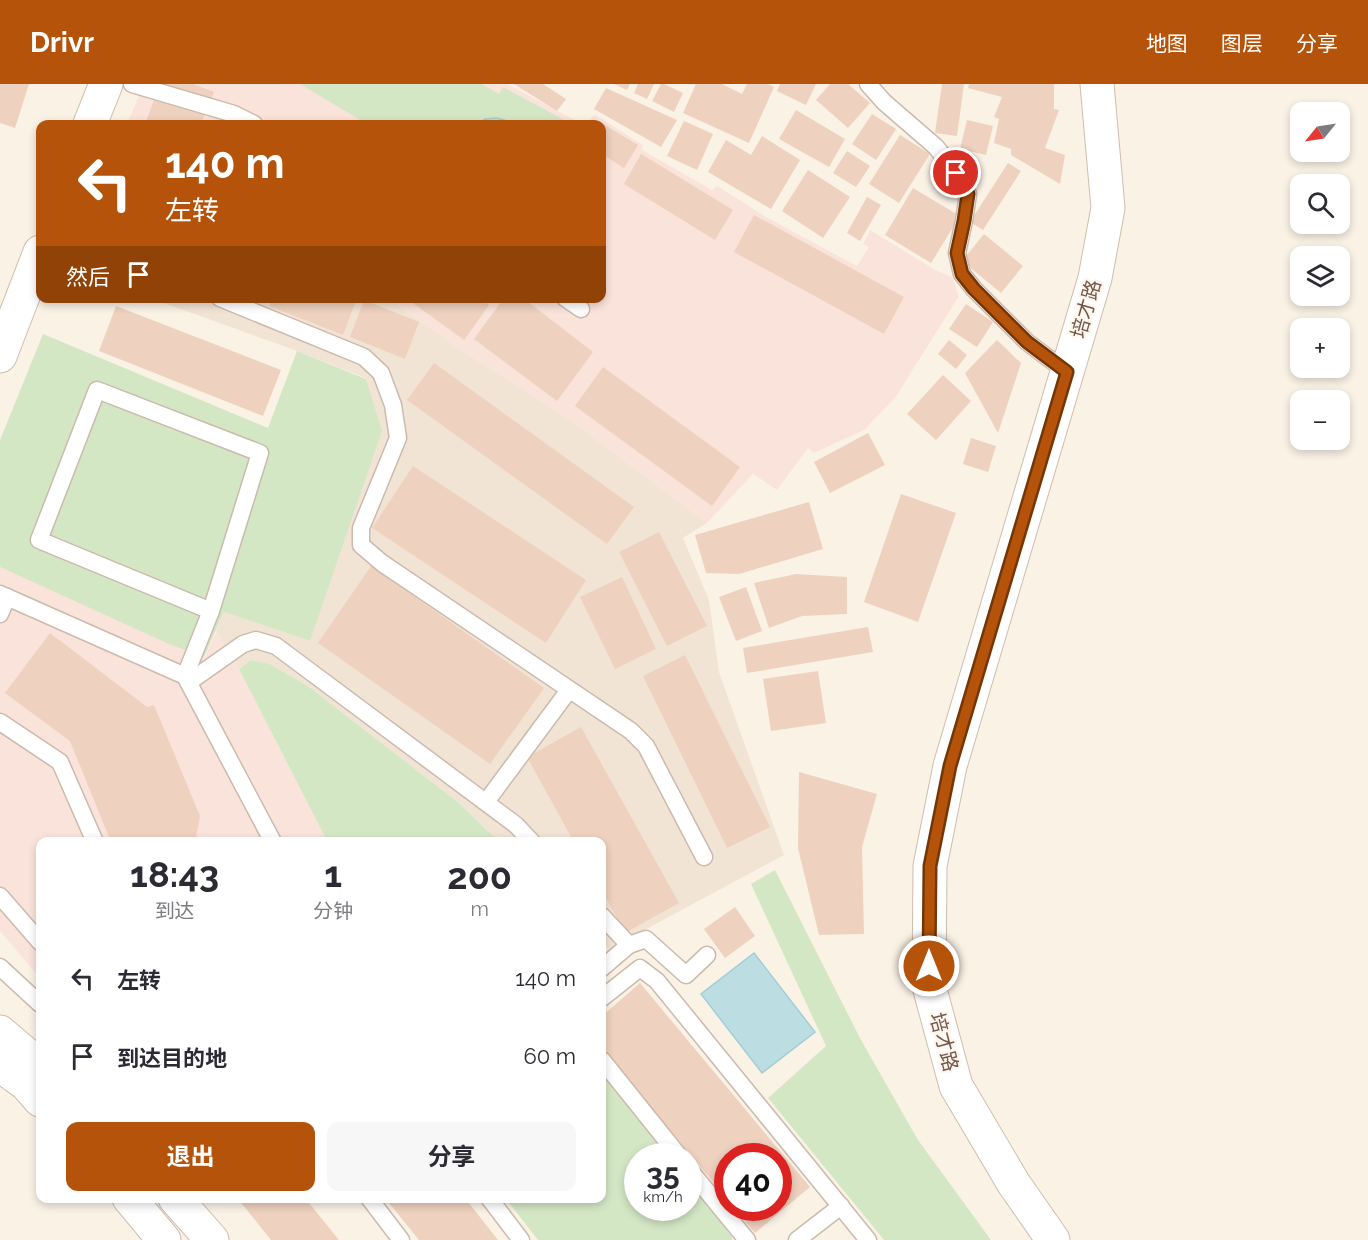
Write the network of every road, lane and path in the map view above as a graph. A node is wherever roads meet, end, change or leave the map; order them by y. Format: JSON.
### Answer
{"nodes":[{"id":1,"x":106,"y":84,"type":"edge"},
{"id":2,"x":132,"y":84,"type":"edge"},
{"id":3,"x":868,"y":84,"type":"edge"},
{"id":4,"x":1097,"y":84,"type":"edge"},
{"id":5,"x":92,"y":120,"type":"edge"},
{"id":6,"x":246,"y":120,"type":"edge"},
{"id":7,"x":36,"y":262,"type":"edge"},
{"id":8,"x":232,"y":303,"type":"edge"},
{"id":9,"x":572,"y":303,"type":"edge"},
{"id":10,"x":581,"y":309,"type":"dead end"},
{"id":11,"x":0,"y":356,"type":"edge"},
{"id":12,"x":1067,"y":372,"type":"junction"},
{"id":13,"x":4,"y":595,"type":"edge"},
{"id":14,"x":211,"y":611,"type":"junction"},
{"id":15,"x":0,"y":614,"type":"edge"},
{"id":16,"x":187,"y":679,"type":"junction"},
{"id":17,"x":569,"y":690,"type":"junction"},
{"id":18,"x":0,"y":722,"type":"edge"},
{"id":19,"x":486,"y":802,"type":"junction"},
{"id":20,"x":94,"y":837,"type":"edge"},
{"id":21,"x":270,"y":837,"type":"edge"},
{"id":22,"x":527,"y":837,"type":"edge"},
{"id":23,"x":704,"y":857,"type":"dead end"},
{"id":24,"x":0,"y":896,"type":"edge"},
{"id":25,"x":606,"y":920,"type":"edge"},
{"id":26,"x":36,"y":937,"type":"edge"},
{"id":27,"x":629,"y":945,"type":"junction"},
{"id":28,"x":707,"y":955,"type":"dead end"},
{"id":29,"x":606,"y":965,"type":"edge"},
{"id":30,"x":0,"y":967,"type":"edge"},
{"id":31,"x":606,"y":995,"type":"edge"},
{"id":32,"x":36,"y":1000,"type":"edge"},
{"id":33,"x":0,"y":1032,"type":"edge"},
{"id":34,"x":36,"y":1063,"type":"edge"},
{"id":35,"x":0,"y":1065,"type":"edge"},
{"id":36,"x":606,"y":1065,"type":"edge"},
{"id":37,"x":36,"y":1095,"type":"edge"},
{"id":38,"x":669,"y":1143,"type":"edge"},
{"id":39,"x":702,"y":1185,"type":"edge"},
{"id":40,"x":133,"y":1203,"type":"edge"},
{"id":41,"x":179,"y":1203,"type":"edge"},
{"id":42,"x":373,"y":1203,"type":"edge"},
{"id":43,"x":493,"y":1203,"type":"edge"},
{"id":44,"x":841,"y":1206,"type":"junction"},
{"id":45,"x":164,"y":1240,"type":"edge"},
{"id":46,"x":212,"y":1240,"type":"edge"},
{"id":47,"x":401,"y":1240,"type":"edge"},
{"id":48,"x":521,"y":1240,"type":"edge"},
{"id":49,"x":747,"y":1240,"type":"edge"},
{"id":50,"x":797,"y":1240,"type":"edge"},
{"id":51,"x":868,"y":1240,"type":"edge"},
{"id":52,"x":1053,"y":1240,"type":"edge"}],
"edges":[{"from":1,"to":5,"type":"street"},
{"from":2,"to":6,"type":"lane"},
{"from":3,"to":12,"type":"lane"},
{"from":4,"to":12,"type":"street","name":"培才路"},
{"from":7,"to":11,"type":"street"},
{"from":8,"to":17,"type":"lane"},
{"from":9,"to":10,"type":"lane"},
{"from":12,"to":52,"type":"street","name":"培才路"},
{"from":13,"to":15,"type":"lane"},
{"from":13,"to":16,"type":"lane"},
{"from":14,"to":14,"type":"lane"},
{"from":14,"to":16,"type":"lane"},
{"from":16,"to":19,"type":"lane"},
{"from":16,"to":21,"type":"lane"},
{"from":17,"to":19,"type":"lane"},
{"from":17,"to":23,"type":"lane"},
{"from":18,"to":20,"type":"lane"},
{"from":19,"to":22,"type":"lane"},
{"from":24,"to":26,"type":"lane"},
{"from":25,"to":27,"type":"lane"},
{"from":27,"to":28,"type":"lane"},
{"from":27,"to":29,"type":"lane"},
{"from":30,"to":32,"type":"lane"},
{"from":31,"to":44,"type":"lane"},
{"from":33,"to":34,"type":"street"},
{"from":35,"to":37,"type":"street"},
{"from":36,"to":38,"type":"lane"},
{"from":39,"to":49,"type":"lane"},
{"from":40,"to":45,"type":"street"},
{"from":41,"to":46,"type":"street"},
{"from":42,"to":47,"type":"lane"},
{"from":43,"to":48,"type":"lane"},
{"from":44,"to":50,"type":"lane"},
{"from":44,"to":51,"type":"lane"}]}
